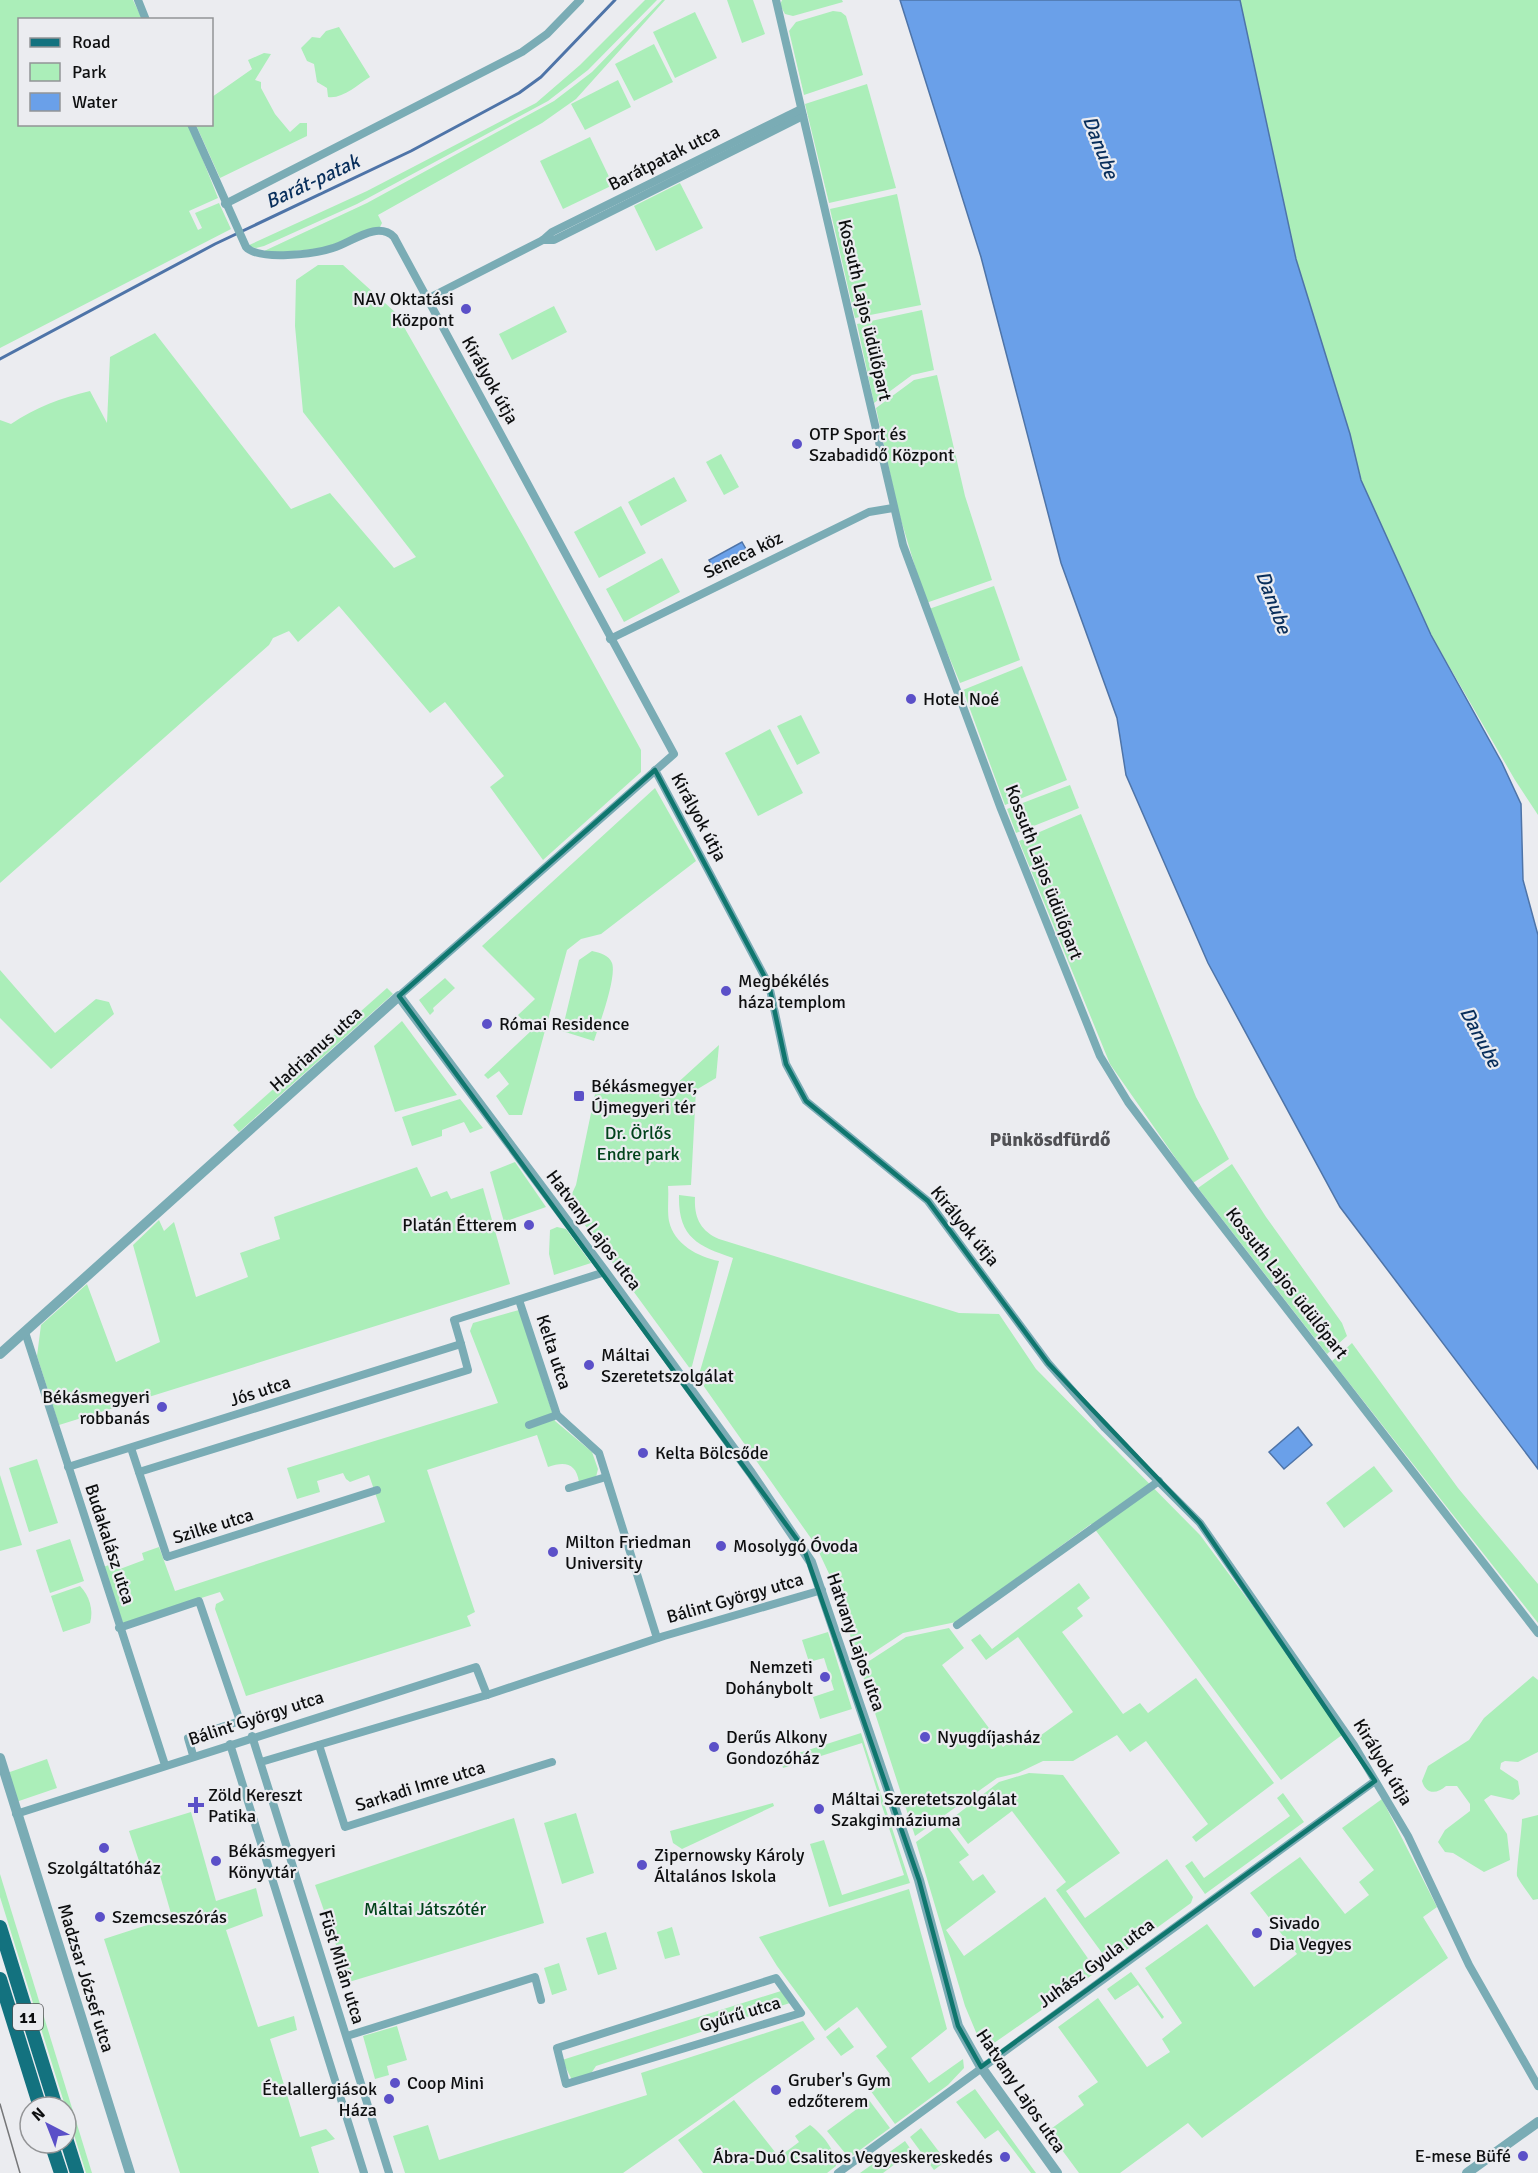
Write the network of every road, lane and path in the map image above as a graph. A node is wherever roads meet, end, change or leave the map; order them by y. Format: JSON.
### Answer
{"nodes":[{"id":1,"x":138,"y":0,"type":"edge"},
{"id":2,"x":580,"y":0,"type":"edge"},
{"id":3,"x":776,"y":0,"type":"edge"},
{"id":4,"x":145,"y":18,"type":"edge"},
{"id":5,"x":802,"y":113,"type":"junction"},
{"id":6,"x":192,"y":126,"type":"edge"},
{"id":7,"x":226,"y":207,"type":"junction"},
{"id":8,"x":427,"y":299,"type":"junction"},
{"id":9,"x":893,"y":508,"type":"junction"},
{"id":10,"x":610,"y":639,"type":"junction"},
{"id":11,"x":655,"y":770,"type":"junction"},
{"id":12,"x":399,"y":996,"type":"junction"},
{"id":13,"x":605,"y":1272,"type":"junction"},
{"id":14,"x":519,"y":1300,"type":"junction"},
{"id":15,"x":25,"y":1332,"type":"junction"},
{"id":16,"x":461,"y":1344,"type":"junction"},
{"id":17,"x":0,"y":1354,"type":"edge"},
{"id":18,"x":558,"y":1415,"type":"junction"},
{"id":19,"x":529,"y":1425,"type":"dead end"},
{"id":20,"x":131,"y":1448,"type":"junction"},
{"id":21,"x":68,"y":1467,"type":"junction"},
{"id":22,"x":139,"y":1472,"type":"junction"},
{"id":23,"x":606,"y":1477,"type":"junction"},
{"id":24,"x":1159,"y":1481,"type":"junction"},
{"id":25,"x":569,"y":1488,"type":"dead end"},
{"id":26,"x":377,"y":1490,"type":"dead end"},
{"id":27,"x":822,"y":1590,"type":"junction"},
{"id":28,"x":957,"y":1625,"type":"dead end"},
{"id":29,"x":119,"y":1628,"type":"junction"},
{"id":30,"x":1538,"y":1633,"type":"edge"},
{"id":31,"x":657,"y":1638,"type":"junction"},
{"id":32,"x":487,"y":1695,"type":"junction"},
{"id":33,"x":252,"y":1736,"type":"junction"},
{"id":34,"x":230,"y":1744,"type":"junction"},
{"id":35,"x":320,"y":1745,"type":"junction"},
{"id":36,"x":193,"y":1755,"type":"junction"},
{"id":37,"x":0,"y":1758,"type":"edge"},
{"id":38,"x":552,"y":1761,"type":"dead end"},
{"id":39,"x":261,"y":1762,"type":"junction"},
{"id":40,"x":165,"y":1765,"type":"junction"},
{"id":41,"x":1375,"y":1781,"type":"junction"},
{"id":42,"x":16,"y":1814,"type":"junction"},
{"id":43,"x":0,"y":1927,"type":"edge"},
{"id":44,"x":0,"y":1979,"type":"edge"},
{"id":45,"x":542,"y":2000,"type":"dead end"},
{"id":46,"x":347,"y":2036,"type":"junction"},
{"id":47,"x":981,"y":2067,"type":"junction"},
{"id":48,"x":566,"y":2084,"type":"joint"},
{"id":49,"x":1538,"y":2086,"type":"edge"},
{"id":50,"x":36,"y":2095,"type":"edge"},
{"id":51,"x":52,"y":2095,"type":"edge"},
{"id":52,"x":1538,"y":2122,"type":"edge"},
{"id":53,"x":55,"y":2155,"type":"edge"},
{"id":54,"x":71,"y":2155,"type":"edge"},
{"id":55,"x":61,"y":2173,"type":"edge"},
{"id":56,"x":77,"y":2173,"type":"edge"},
{"id":57,"x":130,"y":2173,"type":"edge"},
{"id":58,"x":364,"y":2173,"type":"edge"},
{"id":59,"x":389,"y":2173,"type":"edge"},
{"id":60,"x":838,"y":2173,"type":"edge"},
{"id":61,"x":1057,"y":2173,"type":"edge"},
{"id":62,"x":1467,"y":2173,"type":"edge"}],
"edges":[{"from":1,"to":4,"type":"street"},
{"from":2,"to":7,"type":"street"},
{"from":3,"to":5,"type":"street","name":"Kossuth Lajos üdülőpart"},
{"from":5,"to":8,"type":"street","name":"Barátpatak utca"},
{"from":5,"to":9,"type":"street","name":"Kossuth Lajos üdülőpart"},
{"from":6,"to":7,"type":"street"},
{"from":7,"to":8,"type":"street","name":"Királyok útja"},
{"from":8,"to":10,"type":"street","name":"Királyok útja"},
{"from":9,"to":10,"type":"street","name":"Seneca köz"},
{"from":9,"to":30,"type":"street","name":"Kossuth Lajos üdülőpart"},
{"from":10,"to":11,"type":"street","name":"Királyok útja"},
{"from":11,"to":12,"type":"street","name":"Hadrianus utca"},
{"from":11,"to":24,"type":"street","name":"Királyok útja"},
{"from":12,"to":13,"type":"street","name":"Hatvany Lajos utca"},
{"from":12,"to":15,"type":"street","name":"Hadrianus utca"},
{"from":13,"to":14,"type":"street"},
{"from":13,"to":27,"type":"street","name":"Hatvany Lajos utca"},
{"from":14,"to":16,"type":"street"},
{"from":14,"to":18,"type":"street","name":"Kelta utca"},
{"from":15,"to":17,"type":"street","name":"Hadrianus utca"},
{"from":15,"to":21,"type":"street","name":"Budakalász utca"},
{"from":16,"to":20,"type":"street","name":"Jós utca"},
{"from":16,"to":22,"type":"street"},
{"from":18,"to":19,"type":"street","name":"Kelta utca"},
{"from":18,"to":23,"type":"street","name":"Kelta utca"},
{"from":20,"to":21,"type":"street","name":"Jós utca"},
{"from":20,"to":22,"type":"street","name":"Szilke utca"},
{"from":21,"to":29,"type":"street","name":"Budakalász utca"},
{"from":22,"to":26,"type":"street","name":"Szilke utca"},
{"from":23,"to":25,"type":"street"},
{"from":23,"to":31,"type":"street","name":"Kelta utca"},
{"from":24,"to":28,"type":"street"},
{"from":24,"to":41,"type":"street","name":"Királyok útja"},
{"from":27,"to":31,"type":"street","name":"Bálint György utca"},
{"from":27,"to":47,"type":"street","name":"Hatvany Lajos utca"},
{"from":29,"to":36,"type":"street"},
{"from":29,"to":40,"type":"street","name":"Budakalász utca"},
{"from":31,"to":32,"type":"street","name":"Bálint György utca"},
{"from":32,"to":33,"type":"street","name":"Bálint György utca"},
{"from":32,"to":35,"type":"street","name":"Bálint György utca"},
{"from":33,"to":34,"type":"street","name":"Bálint György utca"},
{"from":33,"to":39,"type":"street","name":"Füst Milán utca"},
{"from":34,"to":36,"type":"street","name":"Bálint György utca"},
{"from":34,"to":58,"type":"street"},
{"from":35,"to":38,"type":"street","name":"Sarkadi Imre utca"},
{"from":35,"to":39,"type":"street","name":"Bálint György utca"},
{"from":36,"to":40,"type":"street","name":"Bálint György utca"},
{"from":37,"to":42,"type":"street","name":"Madzsar József utca"},
{"from":39,"to":46,"type":"street","name":"Füst Milán utca"},
{"from":40,"to":42,"type":"street","name":"Bálint György utca"},
{"from":41,"to":47,"type":"street","name":"Juhász Gyula utca"},
{"from":41,"to":49,"type":"street","name":"Királyok útja"},
{"from":42,"to":57,"type":"street","name":"Madzsar József utca"},
{"from":43,"to":51,"type":"main road","number":"11"},
{"from":44,"to":50,"type":"main road","number":"11"},
{"from":45,"to":46,"type":"street"},
{"from":46,"to":59,"type":"street","name":"Füst Milán utca"},
{"from":47,"to":60,"type":"street","name":"Juhász Gyula utca"},
{"from":47,"to":61,"type":"street","name":"Hatvany Lajos utca"},
{"from":48,"to":48,"type":"street","name":"Gyűrű utca"},
{"from":52,"to":62,"type":"street"},
{"from":53,"to":55,"type":"main road"},
{"from":54,"to":56,"type":"main road"}]}
